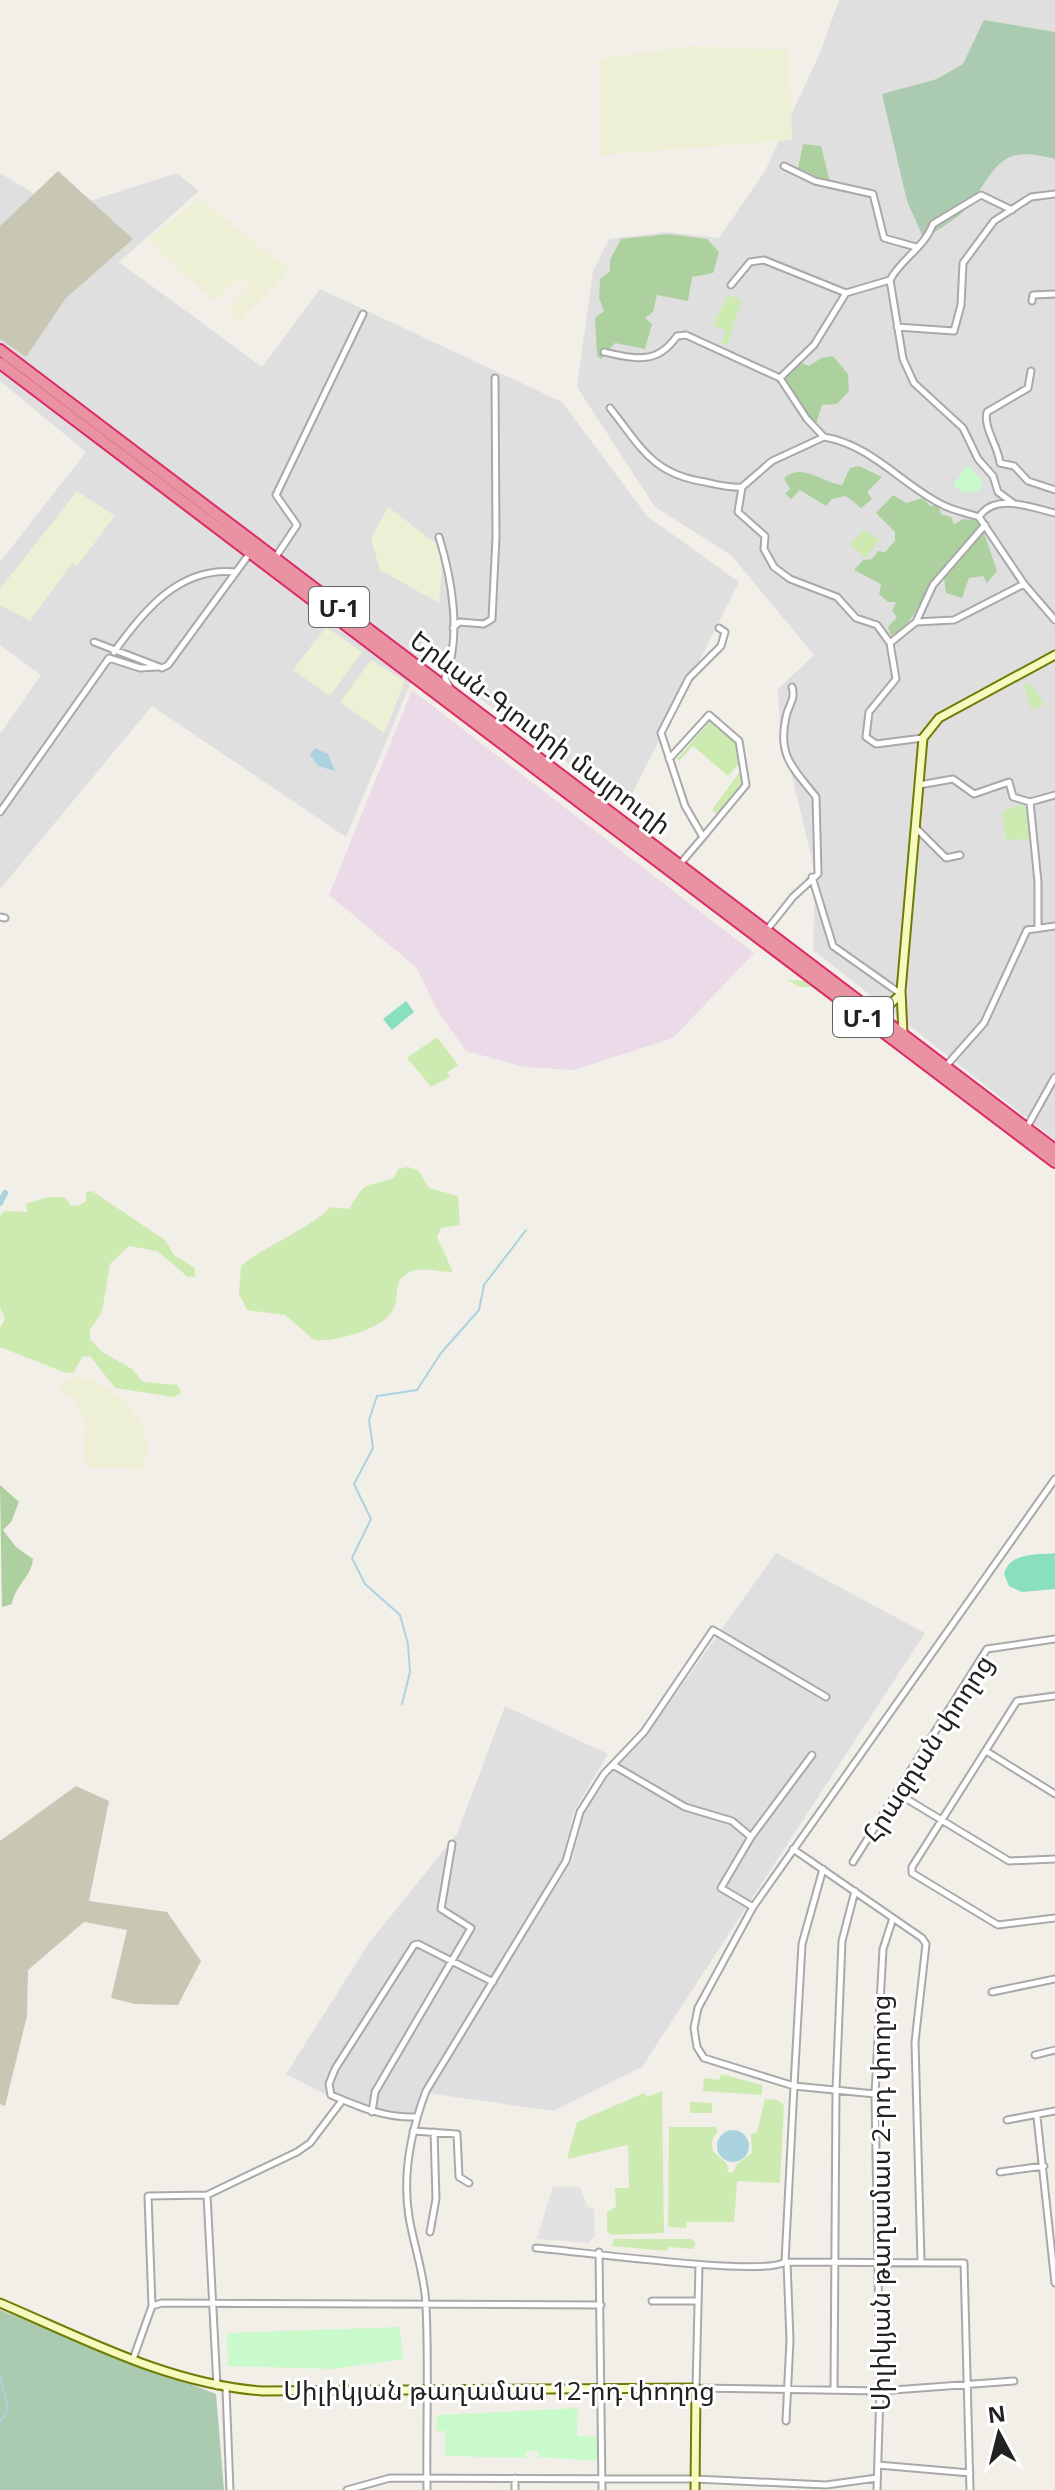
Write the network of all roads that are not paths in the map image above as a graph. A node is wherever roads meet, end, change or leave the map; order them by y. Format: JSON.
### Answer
{"nodes":[{"id":1,"x":784,"y":166,"type":"dead end"},
{"id":2,"x":1055,"y":194,"type":"edge"},
{"id":3,"x":1012,"y":210,"type":"junction"},
{"id":4,"x":917,"y":247,"type":"junction"},
{"id":5,"x":890,"y":280,"type":"junction"},
{"id":6,"x":731,"y":285,"type":"dead end"},
{"id":7,"x":846,"y":293,"type":"junction"},
{"id":8,"x":1055,"y":294,"type":"edge"},
{"id":9,"x":1032,"y":301,"type":"dead end"},
{"id":10,"x":363,"y":314,"type":"dead end"},
{"id":11,"x":897,"y":327,"type":"junction"},
{"id":12,"x":0,"y":350,"type":"edge"},
{"id":13,"x":604,"y":352,"type":"dead end"},
{"id":14,"x":0,"y":363,"type":"edge"},
{"id":15,"x":1031,"y":371,"type":"dead end"},
{"id":16,"x":495,"y":378,"type":"dead end"},
{"id":17,"x":780,"y":378,"type":"junction"},
{"id":18,"x":610,"y":408,"type":"dead end"},
{"id":19,"x":824,"y":437,"type":"junction"},
{"id":20,"x":742,"y":487,"type":"junction"},
{"id":21,"x":1055,"y":490,"type":"edge"},
{"id":22,"x":182,"y":495,"type":"junction"},
{"id":23,"x":1013,"y":503,"type":"junction"},
{"id":24,"x":1055,"y":513,"type":"edge"},
{"id":25,"x":979,"y":517,"type":"junction"},
{"id":26,"x":985,"y":525,"type":"junction"},
{"id":27,"x":439,"y":537,"type":"dead end"},
{"id":28,"x":250,"y":553,"type":"junction"},
{"id":29,"x":274,"y":558,"type":"junction"},
{"id":30,"x":237,"y":572,"type":"junction"},
{"id":31,"x":1024,"y":584,"type":"junction"},
{"id":32,"x":1055,"y":620,"type":"edge"},
{"id":33,"x":916,"y":622,"type":"junction"},
{"id":34,"x":453,"y":628,"type":"junction"},
{"id":35,"x":719,"y":628,"type":"dead end"},
{"id":36,"x":94,"y":642,"type":"dead end"},
{"id":37,"x":890,"y":643,"type":"junction"},
{"id":38,"x":114,"y":652,"type":"junction"},
{"id":39,"x":1055,"y":655,"type":"edge"},
{"id":40,"x":157,"y":667,"type":"junction"},
{"id":41,"x":792,"y":687,"type":"dead end"},
{"id":42,"x":452,"y":693,"type":"junction"},
{"id":43,"x":923,"y":738,"type":"junction"},
{"id":44,"x":669,"y":759,"type":"junction"},
{"id":45,"x":919,"y":785,"type":"junction"},
{"id":46,"x":1055,"y":795,"type":"edge"},
{"id":47,"x":1030,"y":802,"type":"junction"},
{"id":48,"x":0,"y":812,"type":"edge"},
{"id":49,"x":915,"y":828,"type":"junction"},
{"id":50,"x":703,"y":837,"type":"junction"},
{"id":51,"x":960,"y":855,"type":"dead end"},
{"id":52,"x":676,"y":867,"type":"junction"},
{"id":53,"x":812,"y":876,"type":"junction"},
{"id":54,"x":1055,"y":926,"type":"edge"},
{"id":55,"x":1038,"y":928,"type":"junction"},
{"id":56,"x":766,"y":931,"type":"junction"},
{"id":57,"x":901,"y":994,"type":"junction"},
{"id":58,"x":873,"y":1012,"type":"junction"},
{"id":59,"x":903,"y":1034,"type":"junction"},
{"id":60,"x":946,"y":1067,"type":"junction"},
{"id":61,"x":1055,"y":1077,"type":"edge"},
{"id":62,"x":1026,"y":1128,"type":"junction"},
{"id":63,"x":1055,"y":1150,"type":"edge"},
{"id":64,"x":1055,"y":1162,"type":"edge"},
{"id":65,"x":1055,"y":1479,"type":"edge"},
{"id":66,"x":1055,"y":1639,"type":"edge"},
{"id":67,"x":1055,"y":1696,"type":"edge"},
{"id":68,"x":826,"y":1697,"type":"dead end"},
{"id":69,"x":986,"y":1751,"type":"junction"},
{"id":70,"x":812,"y":1755,"type":"dead end"},
{"id":71,"x":613,"y":1765,"type":"junction"},
{"id":72,"x":897,"y":1793,"type":"junction"},
{"id":73,"x":1055,"y":1794,"type":"edge"},
{"id":74,"x":941,"y":1820,"type":"junction"},
{"id":75,"x":751,"y":1837,"type":"junction"},
{"id":76,"x":452,"y":1844,"type":"dead end"},
{"id":77,"x":793,"y":1849,"type":"junction"},
{"id":78,"x":1055,"y":1859,"type":"edge"},
{"id":79,"x":853,"y":1862,"type":"dead end"},
{"id":80,"x":823,"y":1869,"type":"junction"},
{"id":81,"x":855,"y":1891,"type":"junction"},
{"id":82,"x":753,"y":1907,"type":"junction"},
{"id":83,"x":893,"y":1918,"type":"junction"},
{"id":84,"x":1055,"y":1918,"type":"edge"},
{"id":85,"x":452,"y":1961,"type":"junction"},
{"id":86,"x":1055,"y":1979,"type":"edge"},
{"id":87,"x":493,"y":1982,"type":"junction"},
{"id":88,"x":992,"y":1992,"type":"dead end"},
{"id":89,"x":1055,"y":2050,"type":"edge"},
{"id":90,"x":1035,"y":2055,"type":"dead end"},
{"id":91,"x":794,"y":2086,"type":"junction"},
{"id":92,"x":836,"y":2090,"type":"junction"},
{"id":93,"x":875,"y":2094,"type":"junction"},
{"id":94,"x":341,"y":2102,"type":"dead end"},
{"id":95,"x":1055,"y":2111,"type":"edge"},
{"id":96,"x":372,"y":2113,"type":"junction"},
{"id":97,"x":416,"y":2117,"type":"junction"},
{"id":98,"x":1037,"y":2117,"type":"junction"},
{"id":99,"x":1007,"y":2120,"type":"dead end"},
{"id":100,"x":413,"y":2131,"type":"junction"},
{"id":101,"x":434,"y":2132,"type":"junction"},
{"id":102,"x":1044,"y":2166,"type":"junction"},
{"id":103,"x":1000,"y":2172,"type":"dead end"},
{"id":104,"x":469,"y":2183,"type":"dead end"},
{"id":105,"x":207,"y":2195,"type":"junction"},
{"id":106,"x":430,"y":2232,"type":"dead end"},
{"id":107,"x":536,"y":2248,"type":"dead end"},
{"id":108,"x":599,"y":2252,"type":"junction"},
{"id":109,"x":877,"y":2261,"type":"junction"},
{"id":110,"x":921,"y":2261,"type":"junction"},
{"id":111,"x":786,"y":2262,"type":"junction"},
{"id":112,"x":834,"y":2263,"type":"junction"},
{"id":113,"x":699,"y":2265,"type":"junction"},
{"id":114,"x":1055,"y":2283,"type":"edge"},
{"id":115,"x":652,"y":2301,"type":"dead end"},
{"id":116,"x":698,"y":2301,"type":"junction"},
{"id":117,"x":0,"y":2303,"type":"edge"},
{"id":118,"x":212,"y":2303,"type":"junction"},
{"id":119,"x":426,"y":2305,"type":"junction"},
{"id":120,"x":601,"y":2305,"type":"junction"},
{"id":121,"x":152,"y":2306,"type":"junction"},
{"id":122,"x":133,"y":2359,"type":"junction"},
{"id":123,"x":1014,"y":2381,"type":"dead end"},
{"id":124,"x":970,"y":2386,"type":"junction"},
{"id":125,"x":222,"y":2388,"type":"junction"},
{"id":126,"x":602,"y":2388,"type":"junction"},
{"id":127,"x":696,"y":2388,"type":"junction"},
{"id":128,"x":426,"y":2389,"type":"junction"},
{"id":129,"x":787,"y":2390,"type":"junction"},
{"id":130,"x":834,"y":2390,"type":"junction"},
{"id":131,"x":880,"y":2391,"type":"junction"},
{"id":132,"x":786,"y":2421,"type":"dead end"},
{"id":133,"x":878,"y":2465,"type":"junction"},
{"id":134,"x":970,"y":2473,"type":"junction"},
{"id":135,"x":602,"y":2477,"type":"junction"},
{"id":136,"x":427,"y":2478,"type":"junction"},
{"id":137,"x":515,"y":2478,"type":"junction"},
{"id":138,"x":877,"y":2478,"type":"junction"},
{"id":139,"x":694,"y":2479,"type":"junction"},
{"id":140,"x":230,"y":2490,"type":"edge"},
{"id":141,"x":347,"y":2490,"type":"edge"},
{"id":142,"x":427,"y":2490,"type":"edge"},
{"id":143,"x":515,"y":2490,"type":"edge"},
{"id":144,"x":602,"y":2490,"type":"edge"},
{"id":145,"x":695,"y":2490,"type":"edge"},
{"id":146,"x":877,"y":2490,"type":"edge"},
{"id":147,"x":970,"y":2490,"type":"edge"}],
"edges":[{"from":1,"to":4,"type":"street"},
{"from":2,"to":3,"type":"street"},
{"from":3,"to":4,"type":"street"},
{"from":3,"to":11,"type":"street"},
{"from":4,"to":5,"type":"street"},
{"from":5,"to":7,"type":"street"},
{"from":5,"to":11,"type":"street"},
{"from":6,"to":7,"type":"street"},
{"from":7,"to":17,"type":"street"},
{"from":8,"to":9,"type":"street"},
{"from":10,"to":29,"type":"street"},
{"from":11,"to":23,"type":"street"},
{"from":12,"to":22,"type":"highway","name":"Երևան-Գյումրի մայրուղի","number":"Մ-1"},
{"from":13,"to":17,"type":"street"},
{"from":14,"to":22,"type":"highway","name":"Երևան-Գյումրի մայրուղի","number":"Մ-1"},
{"from":15,"to":21,"type":"street"},
{"from":16,"to":34,"type":"street"},
{"from":17,"to":19,"type":"street"},
{"from":18,"to":20,"type":"street"},
{"from":19,"to":20,"type":"street"},
{"from":19,"to":25,"type":"street"},
{"from":20,"to":37,"type":"street"},
{"from":22,"to":28,"type":"highway","name":"Երևան-Գյումրի մայրուղի","number":"Մ-1"},
{"from":22,"to":29,"type":"highway","name":"Երևան-Գյումրի մայրուղի","number":"Մ-1"},
{"from":23,"to":24,"type":"street"},
{"from":23,"to":25,"type":"street"},
{"from":25,"to":26,"type":"street"},
{"from":26,"to":31,"type":"street"},
{"from":26,"to":33,"type":"street"},
{"from":27,"to":34,"type":"street"},
{"from":28,"to":30,"type":"street"},
{"from":28,"to":52,"type":"highway","name":"Երևան-Գյումրի մայրուղի","number":"Մ-1"},
{"from":29,"to":42,"type":"highway","name":"Երևան-Գյումրի մայրուղի","number":"Մ-1"},
{"from":30,"to":38,"type":"street"},
{"from":30,"to":40,"type":"street"},
{"from":31,"to":32,"type":"street"},
{"from":31,"to":33,"type":"street"},
{"from":33,"to":37,"type":"street"},
{"from":34,"to":42,"type":"street"},
{"from":35,"to":44,"type":"street"},
{"from":36,"to":38,"type":"street"},
{"from":37,"to":43,"type":"street"},
{"from":38,"to":40,"type":"street"},
{"from":39,"to":43,"type":"main road"},
{"from":40,"to":48,"type":"street"},
{"from":41,"to":53,"type":"street"},
{"from":42,"to":52,"type":"highway","name":"Երևան-Գյումրի մայրուղի","number":"Մ-1"},
{"from":43,"to":45,"type":"main road"},
{"from":44,"to":50,"type":"street"},
{"from":44,"to":50,"type":"street"},
{"from":45,"to":47,"type":"street"},
{"from":45,"to":49,"type":"main road"},
{"from":46,"to":47,"type":"street"},
{"from":47,"to":55,"type":"street"},
{"from":49,"to":51,"type":"street"},
{"from":49,"to":57,"type":"main road"},
{"from":50,"to":52,"type":"street"},
{"from":52,"to":56,"type":"highway","name":"Երևան-Գյումրի մայրուղի","number":"Մ-1"},
{"from":52,"to":64,"type":"highway","name":"Երևան-Գյումրի մայրուղի","number":"Մ-1"},
{"from":53,"to":56,"type":"street"},
{"from":53,"to":57,"type":"street"},
{"from":54,"to":55,"type":"street"},
{"from":55,"to":60,"type":"street"},
{"from":56,"to":58,"type":"highway","name":"Երևան-Գյումրի մայրուղի","number":"Մ-1"},
{"from":57,"to":58,"type":"main road"},
{"from":57,"to":59,"type":"main road"},
{"from":58,"to":59,"type":"highway","name":"Երևան-Գյումրի մայրուղի","number":"Մ-1"},
{"from":59,"to":60,"type":"highway","name":"Երևան-Գյումրի մայրուղի","number":"Մ-1"},
{"from":60,"to":62,"type":"highway","name":"Երևան-Գյումրի մայրուղի","number":"Մ-1"},
{"from":61,"to":62,"type":"street"},
{"from":62,"to":63,"type":"highway","name":"Երևան-Գյումրի մայրուղի","number":"Մ-1"},
{"from":65,"to":77,"type":"street"},
{"from":66,"to":72,"type":"street","name":"Հրազդան փողոց"},
{"from":67,"to":69,"type":"street"},
{"from":68,"to":71,"type":"street"},
{"from":69,"to":73,"type":"street"},
{"from":69,"to":74,"type":"street"},
{"from":70,"to":75,"type":"street"},
{"from":71,"to":75,"type":"street"},
{"from":71,"to":87,"type":"street"},
{"from":72,"to":74,"type":"street"},
{"from":72,"to":79,"type":"street","name":"Հրազդան փողոց"},
{"from":74,"to":78,"type":"street"},
{"from":74,"to":84,"type":"street"},
{"from":75,"to":82,"type":"street"},
{"from":76,"to":85,"type":"street"},
{"from":77,"to":80,"type":"street"},
{"from":77,"to":82,"type":"street"},
{"from":80,"to":81,"type":"street"},
{"from":80,"to":91,"type":"street"},
{"from":81,"to":83,"type":"street"},
{"from":81,"to":92,"type":"street"},
{"from":82,"to":91,"type":"street"},
{"from":83,"to":93,"type":"street","name":"Սիլիկյան թաղամաս 2-րդ փողոց"},
{"from":83,"to":110,"type":"street"},
{"from":85,"to":87,"type":"street"},
{"from":85,"to":96,"type":"street"},
{"from":85,"to":96,"type":"street"},
{"from":86,"to":88,"type":"street"},
{"from":87,"to":97,"type":"street"},
{"from":89,"to":90,"type":"street"},
{"from":91,"to":92,"type":"street"},
{"from":91,"to":111,"type":"street"},
{"from":92,"to":93,"type":"street"},
{"from":92,"to":112,"type":"street"},
{"from":93,"to":109,"type":"street","name":"Սիլիկյան թաղամաս 2-րդ փողոց"},
{"from":94,"to":105,"type":"street"},
{"from":95,"to":98,"type":"street"},
{"from":96,"to":97,"type":"street"},
{"from":97,"to":100,"type":"street"},
{"from":98,"to":99,"type":"street"},
{"from":98,"to":102,"type":"street"},
{"from":100,"to":101,"type":"street"},
{"from":100,"to":119,"type":"street"},
{"from":101,"to":104,"type":"street"},
{"from":101,"to":106,"type":"street"},
{"from":102,"to":103,"type":"street"},
{"from":102,"to":114,"type":"street"},
{"from":105,"to":118,"type":"street"},
{"from":105,"to":121,"type":"street"},
{"from":107,"to":108,"type":"street"},
{"from":108,"to":113,"type":"street"},
{"from":108,"to":120,"type":"street"},
{"from":109,"to":110,"type":"street"},
{"from":109,"to":112,"type":"street"},
{"from":109,"to":131,"type":"street","name":"Սիլիկյան թաղամաս 2-րդ փողոց"},
{"from":110,"to":124,"type":"street"},
{"from":111,"to":112,"type":"street"},
{"from":111,"to":113,"type":"street"},
{"from":111,"to":129,"type":"street"},
{"from":112,"to":130,"type":"street"},
{"from":113,"to":116,"type":"street"},
{"from":115,"to":116,"type":"street"},
{"from":116,"to":127,"type":"street"},
{"from":117,"to":122,"type":"main road","name":"Սիլիկյան թաղամաս 12-րդ փողոց"},
{"from":118,"to":119,"type":"street"},
{"from":118,"to":121,"type":"street"},
{"from":118,"to":125,"type":"street"},
{"from":119,"to":120,"type":"street"},
{"from":119,"to":128,"type":"street"},
{"from":120,"to":126,"type":"street"},
{"from":121,"to":122,"type":"street"},
{"from":122,"to":125,"type":"main road","name":"Սիլիկյան թաղամաս 12-րդ փողոց"},
{"from":123,"to":124,"type":"street","name":"Սիլիկյան թաղամաս 12-րդ փողոց"},
{"from":124,"to":131,"type":"street","name":"Սիլիկյան թաղամաս 12-րդ փողոց"},
{"from":124,"to":134,"type":"street"},
{"from":125,"to":128,"type":"main road","name":"Սիլիկյան թաղամաս 12-րդ փողոց"},
{"from":125,"to":140,"type":"street"},
{"from":126,"to":127,"type":"main road","name":"Սիլիկյան թաղամաս 12-րդ փողոց"},
{"from":126,"to":128,"type":"main road","name":"Սիլիկյան թաղամաս 12-րդ փողոց"},
{"from":126,"to":135,"type":"street"},
{"from":127,"to":129,"type":"street","name":"Սիլիկյան թաղամաս 12-րդ փողոց"},
{"from":127,"to":139,"type":"main road"},
{"from":128,"to":136,"type":"street"},
{"from":129,"to":130,"type":"street","name":"Սիլիկյան թաղամաս 12-րդ փողոց"},
{"from":129,"to":132,"type":"street"},
{"from":130,"to":131,"type":"street","name":"Սիլիկյան թաղամաս 12-րդ փողոց"},
{"from":131,"to":133,"type":"street","name":"Սիլիկյան թաղամաս 2-րդ փողոց"},
{"from":133,"to":134,"type":"street"},
{"from":133,"to":138,"type":"street","name":"Սիլիկյան թաղամաս 2-րդ փողոց"},
{"from":134,"to":147,"type":"street"},
{"from":135,"to":137,"type":"street"},
{"from":135,"to":139,"type":"street"},
{"from":135,"to":144,"type":"street"},
{"from":136,"to":137,"type":"street"},
{"from":136,"to":141,"type":"street"},
{"from":136,"to":142,"type":"street"},
{"from":137,"to":143,"type":"street"},
{"from":138,"to":139,"type":"street"},
{"from":138,"to":146,"type":"street","name":"Սիլիկյան թաղամաս 2-րդ փողոց"},
{"from":139,"to":145,"type":"main road"}]}
